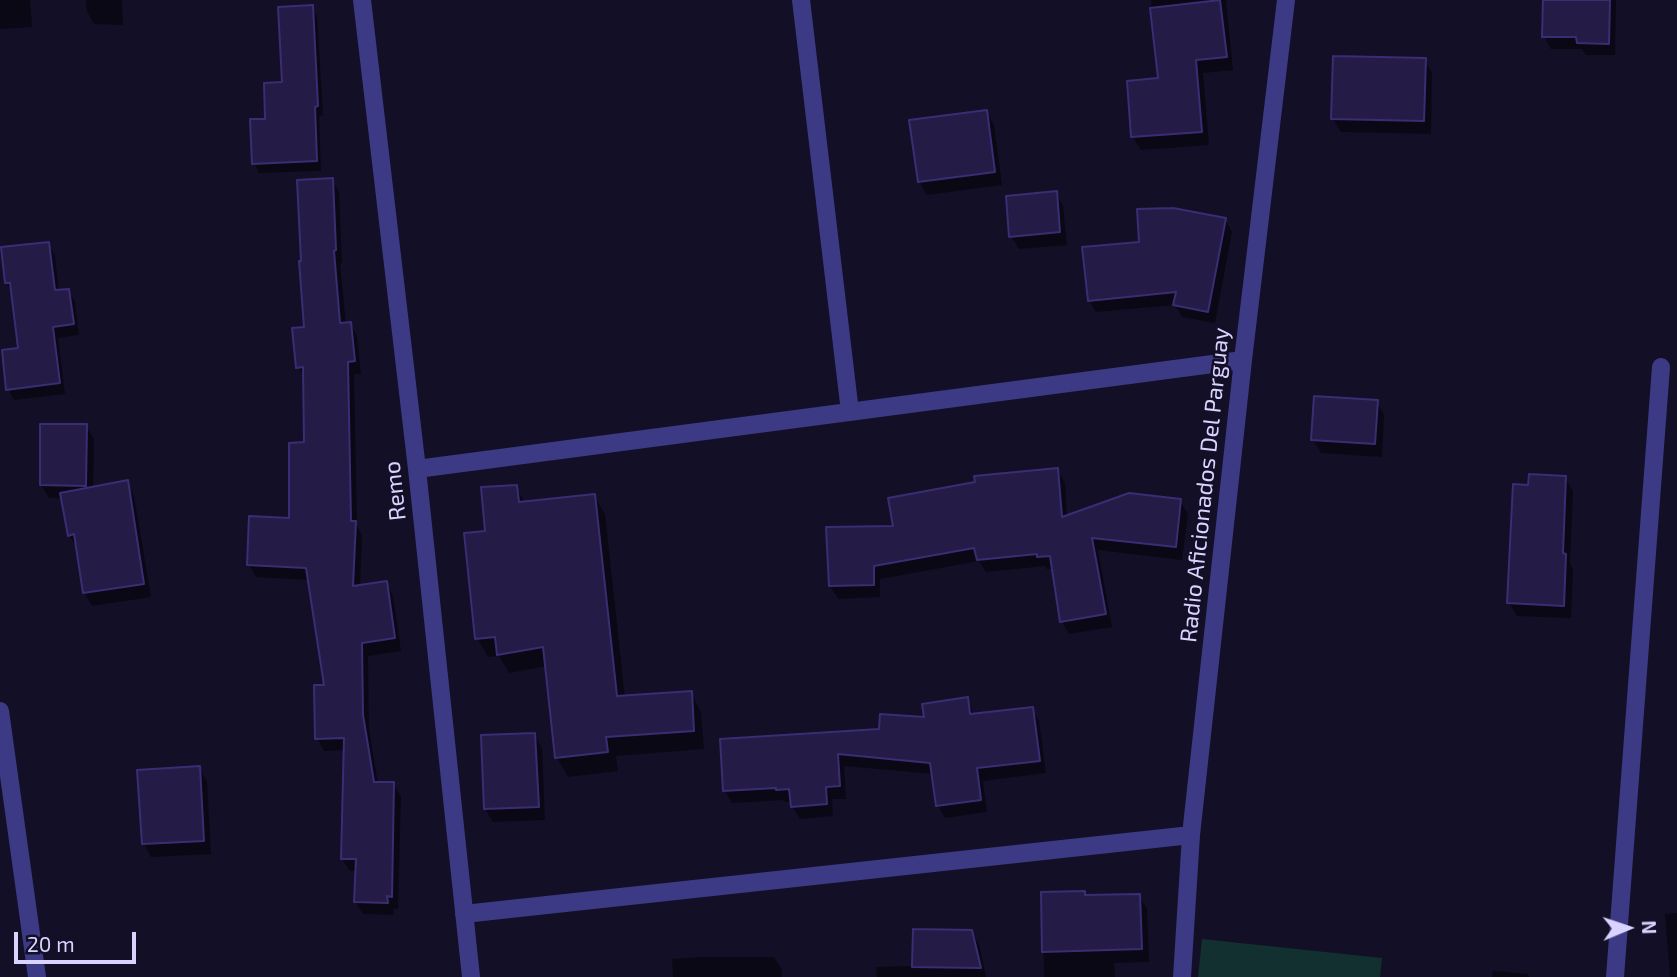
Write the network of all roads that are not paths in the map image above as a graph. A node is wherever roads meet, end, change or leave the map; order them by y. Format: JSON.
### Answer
{"nodes":[{"id":1,"x":362,"y":0,"type":"edge"},
{"id":2,"x":801,"y":0,"type":"edge"},
{"id":3,"x":1286,"y":0,"type":"edge"},
{"id":4,"x":1243,"y":360,"type":"junction"},
{"id":5,"x":1661,"y":367,"type":"dead end"},
{"id":6,"x":850,"y":412,"type":"junction"},
{"id":7,"x":417,"y":469,"type":"junction"},
{"id":8,"x":0,"y":711,"type":"edge"},
{"id":9,"x":1191,"y":835,"type":"junction"},
{"id":10,"x":464,"y":914,"type":"junction"},
{"id":11,"x":37,"y":977,"type":"edge"},
{"id":12,"x":471,"y":977,"type":"edge"},
{"id":13,"x":1182,"y":977,"type":"edge"},
{"id":14,"x":1615,"y":977,"type":"edge"}],
"edges":[{"from":1,"to":7,"type":"street","name":"Remo"},
{"from":2,"to":6,"type":"street"},
{"from":3,"to":4,"type":"street","name":"Radio Aficionados Del Parguay"},
{"from":4,"to":6,"type":"street"},
{"from":4,"to":9,"type":"street","name":"Radio Aficionados Del Parguay"},
{"from":5,"to":14,"type":"street"},
{"from":6,"to":7,"type":"street"},
{"from":7,"to":10,"type":"street","name":"Remo"},
{"from":8,"to":11,"type":"street"},
{"from":9,"to":10,"type":"street"},
{"from":9,"to":13,"type":"street","name":"Radio Aficionados Del Parguay"},
{"from":10,"to":12,"type":"street","name":"Remo"}]}
